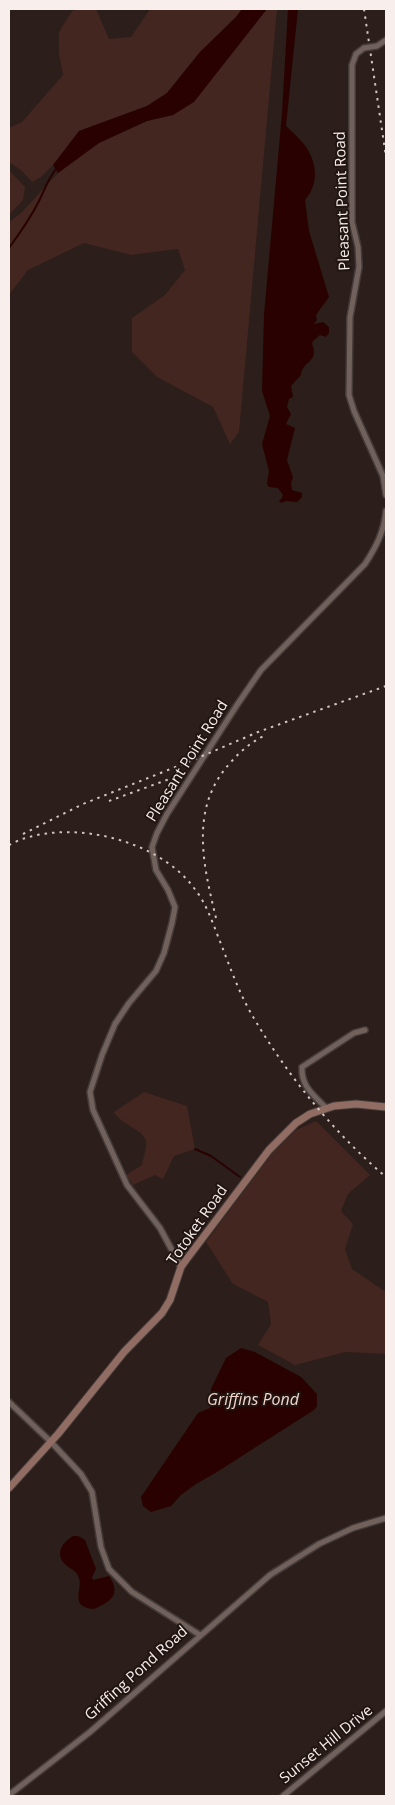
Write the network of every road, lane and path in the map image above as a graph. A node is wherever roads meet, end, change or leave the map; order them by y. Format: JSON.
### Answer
{"nodes":[{"id":1,"x":386,"y":40,"type":"edge"},
{"id":2,"x":386,"y":495,"type":"edge"},
{"id":3,"x":386,"y":511,"type":"edge"},
{"id":4,"x":365,"y":1030,"type":"dead end"},
{"id":5,"x":386,"y":1107,"type":"edge"},
{"id":6,"x":326,"y":1108,"type":"junction"},
{"id":7,"x":182,"y":1267,"type":"junction"},
{"id":8,"x":9,"y":1402,"type":"edge"},
{"id":9,"x":51,"y":1442,"type":"junction"},
{"id":10,"x":9,"y":1488,"type":"edge"},
{"id":11,"x":386,"y":1518,"type":"edge"},
{"id":12,"x":200,"y":1635,"type":"junction"},
{"id":13,"x":386,"y":1711,"type":"edge"},
{"id":14,"x":9,"y":1795,"type":"edge"},
{"id":15,"x":283,"y":1796,"type":"edge"}],
"edges":[{"from":1,"to":2,"type":"street","name":"Pleasant Point Road","bridge":true},
{"from":3,"to":7,"type":"street","name":"Pleasant Point Road"},
{"from":4,"to":6,"type":"street"},
{"from":5,"to":6,"type":"main road","name":"Totoket Road"},
{"from":6,"to":7,"type":"main road","name":"Totoket Road"},
{"from":7,"to":9,"type":"main road","name":"Totoket Road"},
{"from":8,"to":9,"type":"street","name":"Griffing Pond Road"},
{"from":9,"to":10,"type":"main road","name":"Totoket Road"},
{"from":9,"to":12,"type":"street","name":"Griffing Pond Road"},
{"from":11,"to":12,"type":"street"},
{"from":12,"to":14,"type":"street","name":"Griffing Pond Road"},
{"from":13,"to":15,"type":"street","name":"Sunset Hill Drive"}]}
